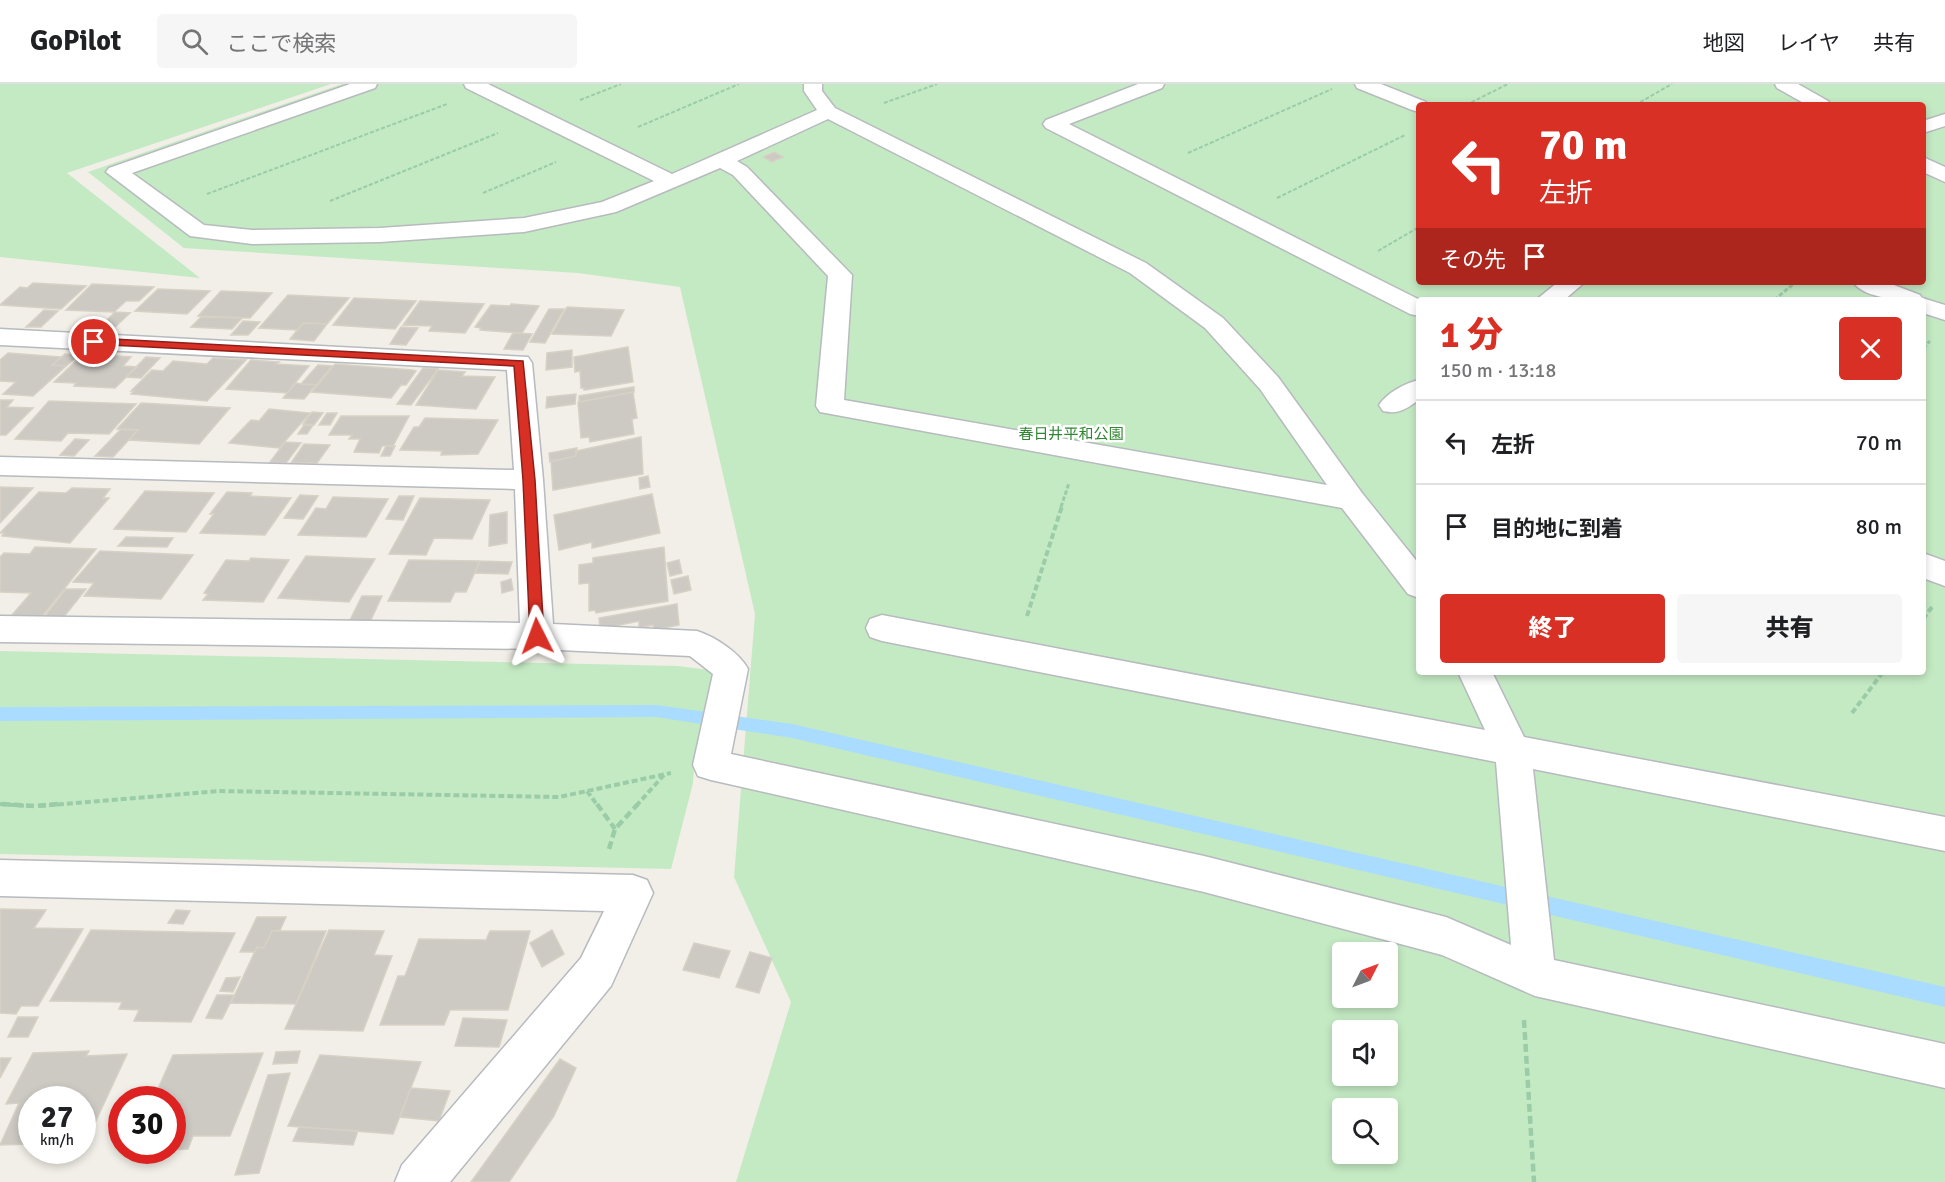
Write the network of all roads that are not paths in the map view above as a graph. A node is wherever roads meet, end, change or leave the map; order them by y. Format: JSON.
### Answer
{"nodes":[{"id":1,"x":368,"y":84,"type":"edge"},
{"id":2,"x":813,"y":84,"type":"edge"},
{"id":3,"x":1155,"y":84,"type":"edge"},
{"id":4,"x":1364,"y":84,"type":"edge"},
{"id":5,"x":1784,"y":84,"type":"edge"},
{"id":6,"x":479,"y":87,"type":"edge"},
{"id":7,"x":1816,"y":102,"type":"edge"},
{"id":8,"x":1416,"y":105,"type":"edge"},
{"id":9,"x":828,"y":112,"type":"junction"},
{"id":10,"x":1945,"y":120,"type":"edge"},
{"id":11,"x":1926,"y":125,"type":"edge"},
{"id":12,"x":720,"y":160,"type":"junction"},
{"id":13,"x":1926,"y":165,"type":"edge"},
{"id":14,"x":1945,"y":176,"type":"edge"},
{"id":15,"x":672,"y":182,"type":"junction"},
{"id":16,"x":1569,"y":285,"type":"edge"},
{"id":17,"x":1873,"y":285,"type":"edge"},
{"id":18,"x":1552,"y":297,"type":"edge"},
{"id":19,"x":1903,"y":297,"type":"edge"},
{"id":20,"x":1926,"y":306,"type":"edge"},
{"id":21,"x":1416,"y":308,"type":"edge"},
{"id":22,"x":1945,"y":313,"type":"edge"},
{"id":23,"x":0,"y":337,"type":"edge"},
{"id":24,"x":1416,"y":390,"type":"edge"},
{"id":25,"x":1393,"y":405,"type":"dead end"},
{"id":26,"x":0,"y":466,"type":"edge"},
{"id":27,"x":529,"y":480,"type":"junction"},
{"id":28,"x":1352,"y":501,"type":"junction"},
{"id":29,"x":1926,"y":566,"type":"edge"},
{"id":30,"x":1945,"y":575,"type":"edge"},
{"id":31,"x":1416,"y":582,"type":"edge"},
{"id":32,"x":882,"y":628,"type":"dead end"},
{"id":33,"x":0,"y":629,"type":"edge"},
{"id":34,"x":537,"y":636,"type":"junction"},
{"id":35,"x":1476,"y":675,"type":"edge"},
{"id":36,"x":1513,"y":752,"type":"junction"},
{"id":37,"x":1945,"y":834,"type":"edge"},
{"id":38,"x":0,"y":878,"type":"edge"},
{"id":39,"x":1535,"y":976,"type":"junction"},
{"id":40,"x":1945,"y":1066,"type":"edge"},
{"id":41,"x":419,"y":1182,"type":"edge"}],
"edges":[{"from":1,"to":15,"type":"street"},
{"from":2,"to":9,"type":"street"},
{"from":3,"to":21,"type":"street"},
{"from":4,"to":8,"type":"street"},
{"from":5,"to":7,"type":"street"},
{"from":6,"to":15,"type":"street"},
{"from":9,"to":12,"type":"street"},
{"from":9,"to":28,"type":"street"},
{"from":10,"to":11,"type":"street"},
{"from":12,"to":15,"type":"street"},
{"from":12,"to":28,"type":"street"},
{"from":13,"to":14,"type":"street"},
{"from":16,"to":18,"type":"street"},
{"from":17,"to":19,"type":"street"},
{"from":20,"to":22,"type":"street"},
{"from":23,"to":27,"type":"street"},
{"from":24,"to":25,"type":"street"},
{"from":26,"to":27,"type":"street"},
{"from":27,"to":34,"type":"street"},
{"from":28,"to":31,"type":"street"},
{"from":29,"to":30,"type":"street"},
{"from":32,"to":36,"type":"street"},
{"from":33,"to":34,"type":"street"},
{"from":34,"to":39,"type":"street"},
{"from":35,"to":36,"type":"street"},
{"from":36,"to":37,"type":"street"},
{"from":36,"to":39,"type":"street"},
{"from":38,"to":41,"type":"street"},
{"from":39,"to":40,"type":"street"}]}
